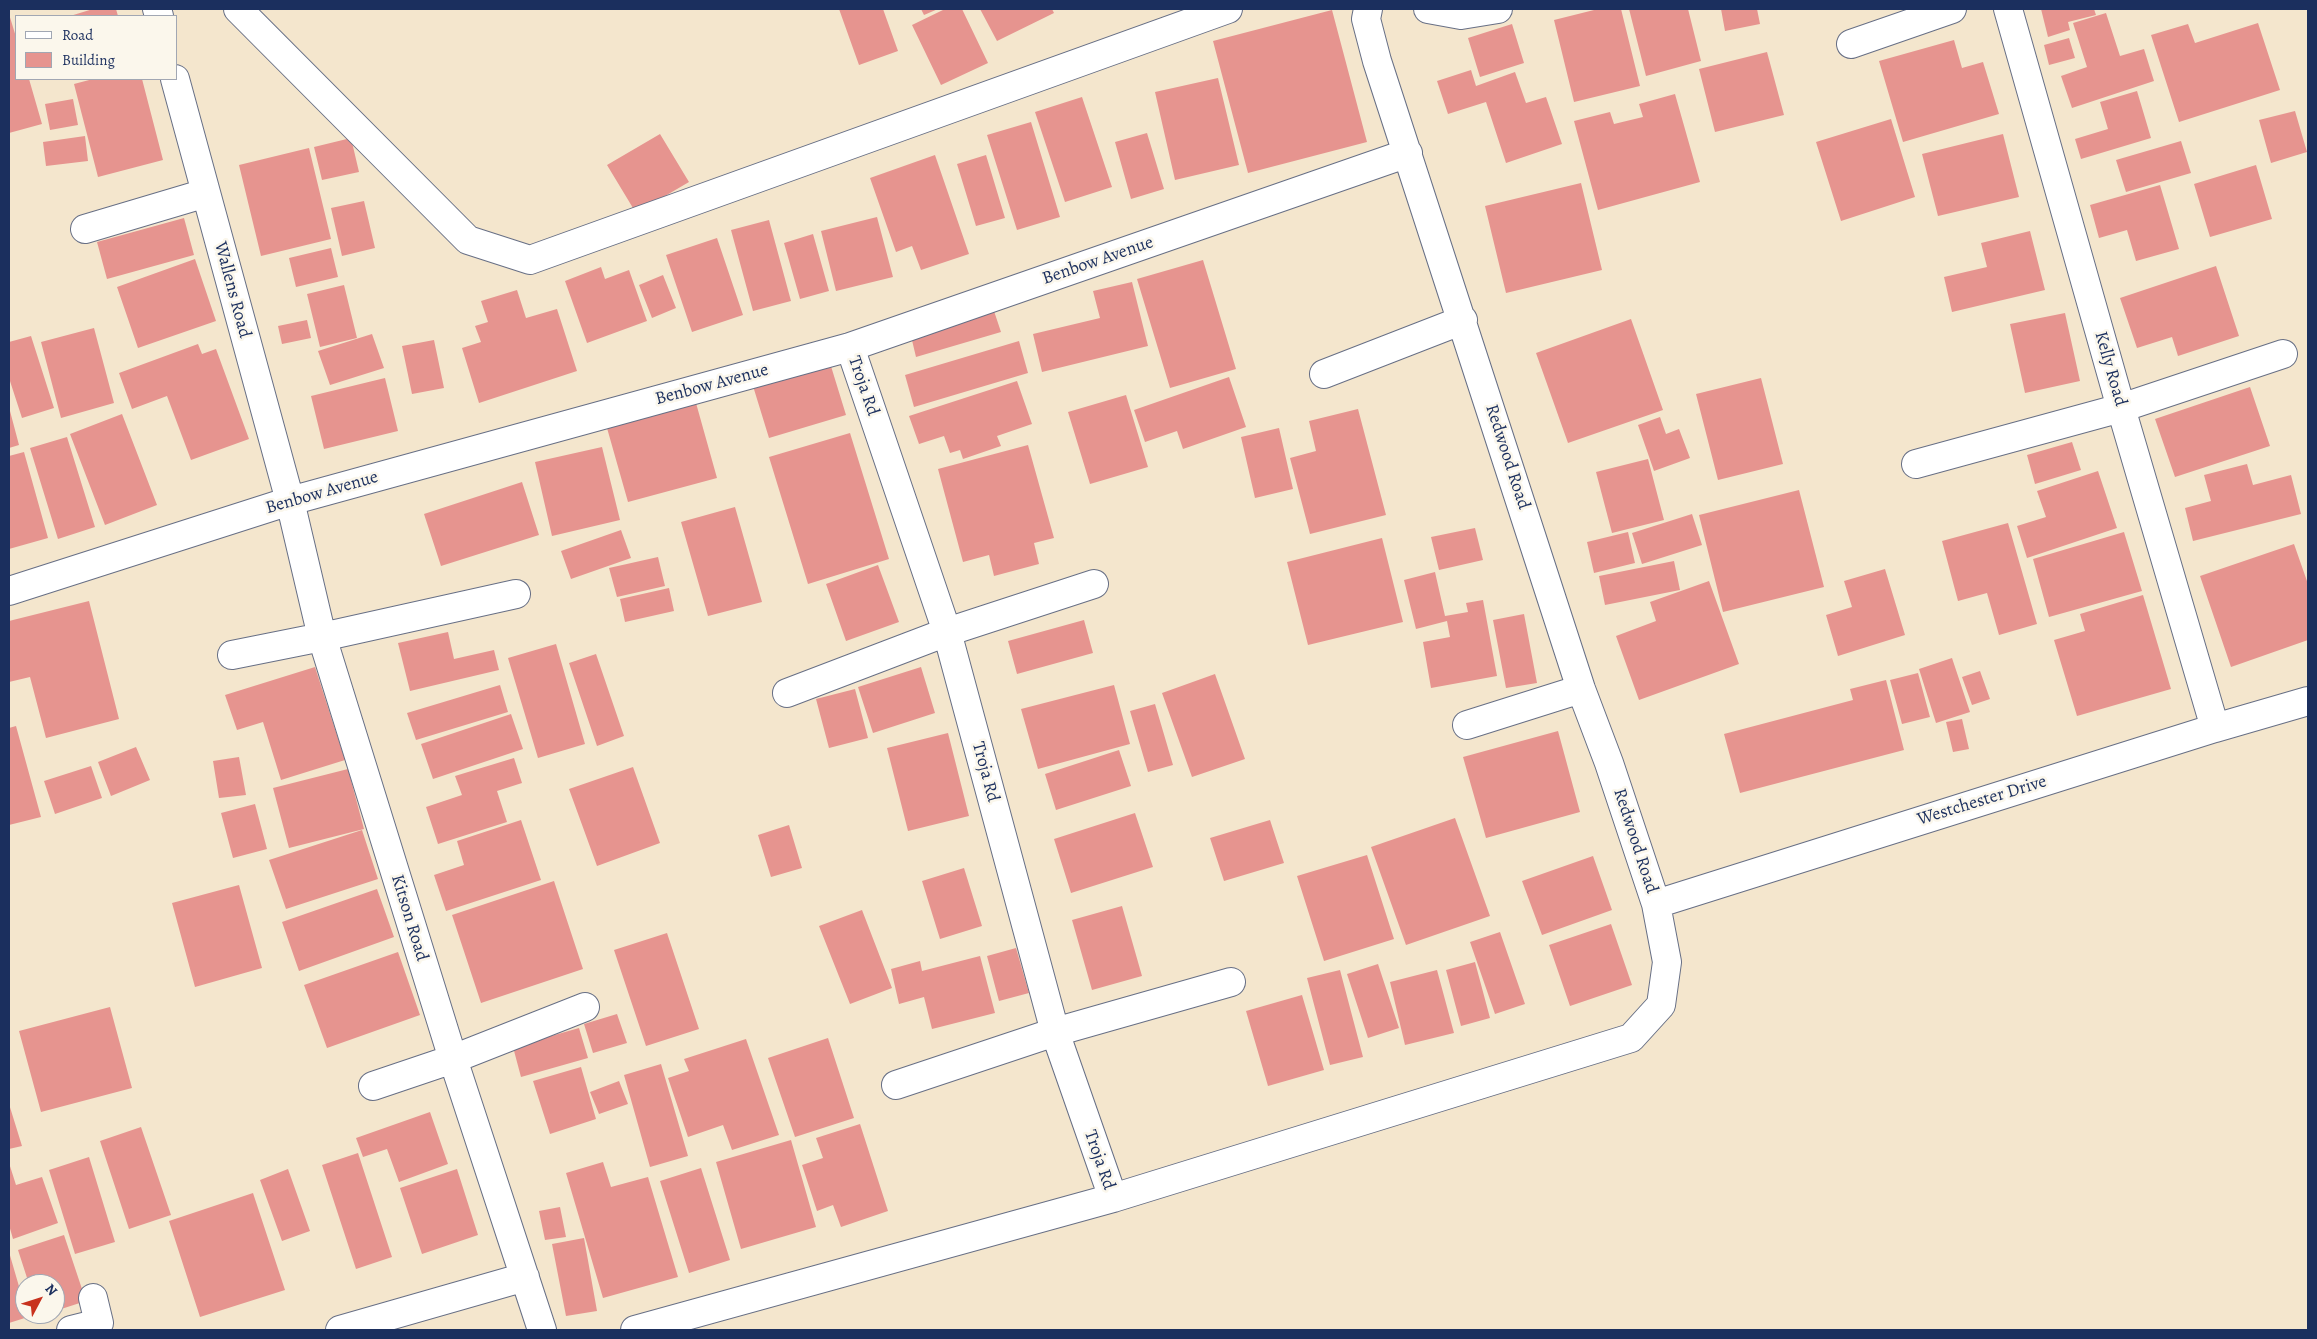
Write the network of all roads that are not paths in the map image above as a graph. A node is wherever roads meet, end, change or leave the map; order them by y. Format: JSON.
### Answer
{"nodes":[{"id":1,"x":238,"y":9,"type":"edge"},
{"id":2,"x":1228,"y":9,"type":"edge"},
{"id":3,"x":1368,"y":9,"type":"edge"},
{"id":4,"x":1428,"y":9,"type":"edge"},
{"id":5,"x":1952,"y":9,"type":"edge"},
{"id":6,"x":2008,"y":9,"type":"edge"},
{"id":7,"x":1493,"y":10,"type":"edge"},
{"id":8,"x":1851,"y":44,"type":"dead end"},
{"id":9,"x":176,"y":80,"type":"edge"},
{"id":10,"x":1408,"y":153,"type":"junction"},
{"id":11,"x":206,"y":193,"type":"junction"},
{"id":12,"x":85,"y":229,"type":"dead end"},
{"id":13,"x":1463,"y":320,"type":"junction"},
{"id":14,"x":850,"y":347,"type":"junction"},
{"id":15,"x":2283,"y":354,"type":"dead end"},
{"id":16,"x":1324,"y":374,"type":"dead end"},
{"id":17,"x":2121,"y":408,"type":"junction"},
{"id":18,"x":1916,"y":464,"type":"dead end"},
{"id":19,"x":290,"y":501,"type":"junction"},
{"id":20,"x":1094,"y":584,"type":"dead end"},
{"id":21,"x":9,"y":591,"type":"edge"},
{"id":22,"x":516,"y":594,"type":"dead end"},
{"id":23,"x":947,"y":632,"type":"junction"},
{"id":24,"x":322,"y":637,"type":"junction"},
{"id":25,"x":232,"y":654,"type":"dead end"},
{"id":26,"x":1581,"y":689,"type":"junction"},
{"id":27,"x":787,"y":692,"type":"dead end"},
{"id":28,"x":2308,"y":701,"type":"edge"},
{"id":29,"x":1467,"y":725,"type":"dead end"},
{"id":30,"x":2215,"y":728,"type":"junction"},
{"id":31,"x":1656,"y":904,"type":"junction"},
{"id":32,"x":1231,"y":982,"type":"dead end"},
{"id":33,"x":585,"y":1007,"type":"dead end"},
{"id":34,"x":1055,"y":1032,"type":"junction"},
{"id":35,"x":453,"y":1059,"type":"junction"},
{"id":36,"x":896,"y":1085,"type":"dead end"},
{"id":37,"x":373,"y":1086,"type":"dead end"},
{"id":38,"x":1113,"y":1198,"type":"junction"},
{"id":39,"x":525,"y":1277,"type":"junction"},
{"id":40,"x":93,"y":1298,"type":"dead end"},
{"id":41,"x":71,"y":1330,"type":"edge"},
{"id":42,"x":340,"y":1330,"type":"edge"},
{"id":43,"x":542,"y":1330,"type":"edge"},
{"id":44,"x":635,"y":1330,"type":"edge"}],
"edges":[{"from":1,"to":2,"type":"street"},
{"from":3,"to":10,"type":"street","name":"Redwood Road"},
{"from":4,"to":7,"type":"street"},
{"from":5,"to":8,"type":"street"},
{"from":6,"to":17,"type":"street","name":"Kelly Road"},
{"from":9,"to":11,"type":"street","name":"Wallens Road"},
{"from":10,"to":13,"type":"street","name":"Redwood Road"},
{"from":10,"to":14,"type":"street","name":"Benbow Avenue"},
{"from":11,"to":12,"type":"street"},
{"from":11,"to":19,"type":"street","name":"Wallens Road"},
{"from":13,"to":16,"type":"street"},
{"from":13,"to":26,"type":"street","name":"Redwood Road"},
{"from":14,"to":19,"type":"street","name":"Benbow Avenue"},
{"from":14,"to":23,"type":"street","name":"Troja Rd"},
{"from":15,"to":17,"type":"street"},
{"from":17,"to":18,"type":"street"},
{"from":17,"to":30,"type":"street","name":"Kelly Road"},
{"from":19,"to":21,"type":"street","name":"Benbow Avenue"},
{"from":19,"to":24,"type":"street","name":"Kitson Road"},
{"from":20,"to":23,"type":"street"},
{"from":22,"to":24,"type":"street"},
{"from":23,"to":27,"type":"street"},
{"from":23,"to":34,"type":"street","name":"Troja Rd"},
{"from":24,"to":25,"type":"street"},
{"from":24,"to":35,"type":"street","name":"Kitson Road"},
{"from":26,"to":29,"type":"street"},
{"from":26,"to":31,"type":"street","name":"Redwood Road"},
{"from":28,"to":30,"type":"street","name":"Westchester Drive"},
{"from":30,"to":31,"type":"street","name":"Westchester Drive"},
{"from":31,"to":38,"type":"street","name":"Redwood Road"},
{"from":32,"to":34,"type":"street"},
{"from":33,"to":35,"type":"street"},
{"from":34,"to":36,"type":"street"},
{"from":34,"to":38,"type":"street","name":"Troja Rd"},
{"from":35,"to":37,"type":"street"},
{"from":35,"to":39,"type":"street","name":"Kitson Road"},
{"from":38,"to":44,"type":"street","name":"Redwood Road"},
{"from":39,"to":42,"type":"street"},
{"from":39,"to":43,"type":"street","name":"Kitson Road"},
{"from":40,"to":41,"type":"street"}]}
